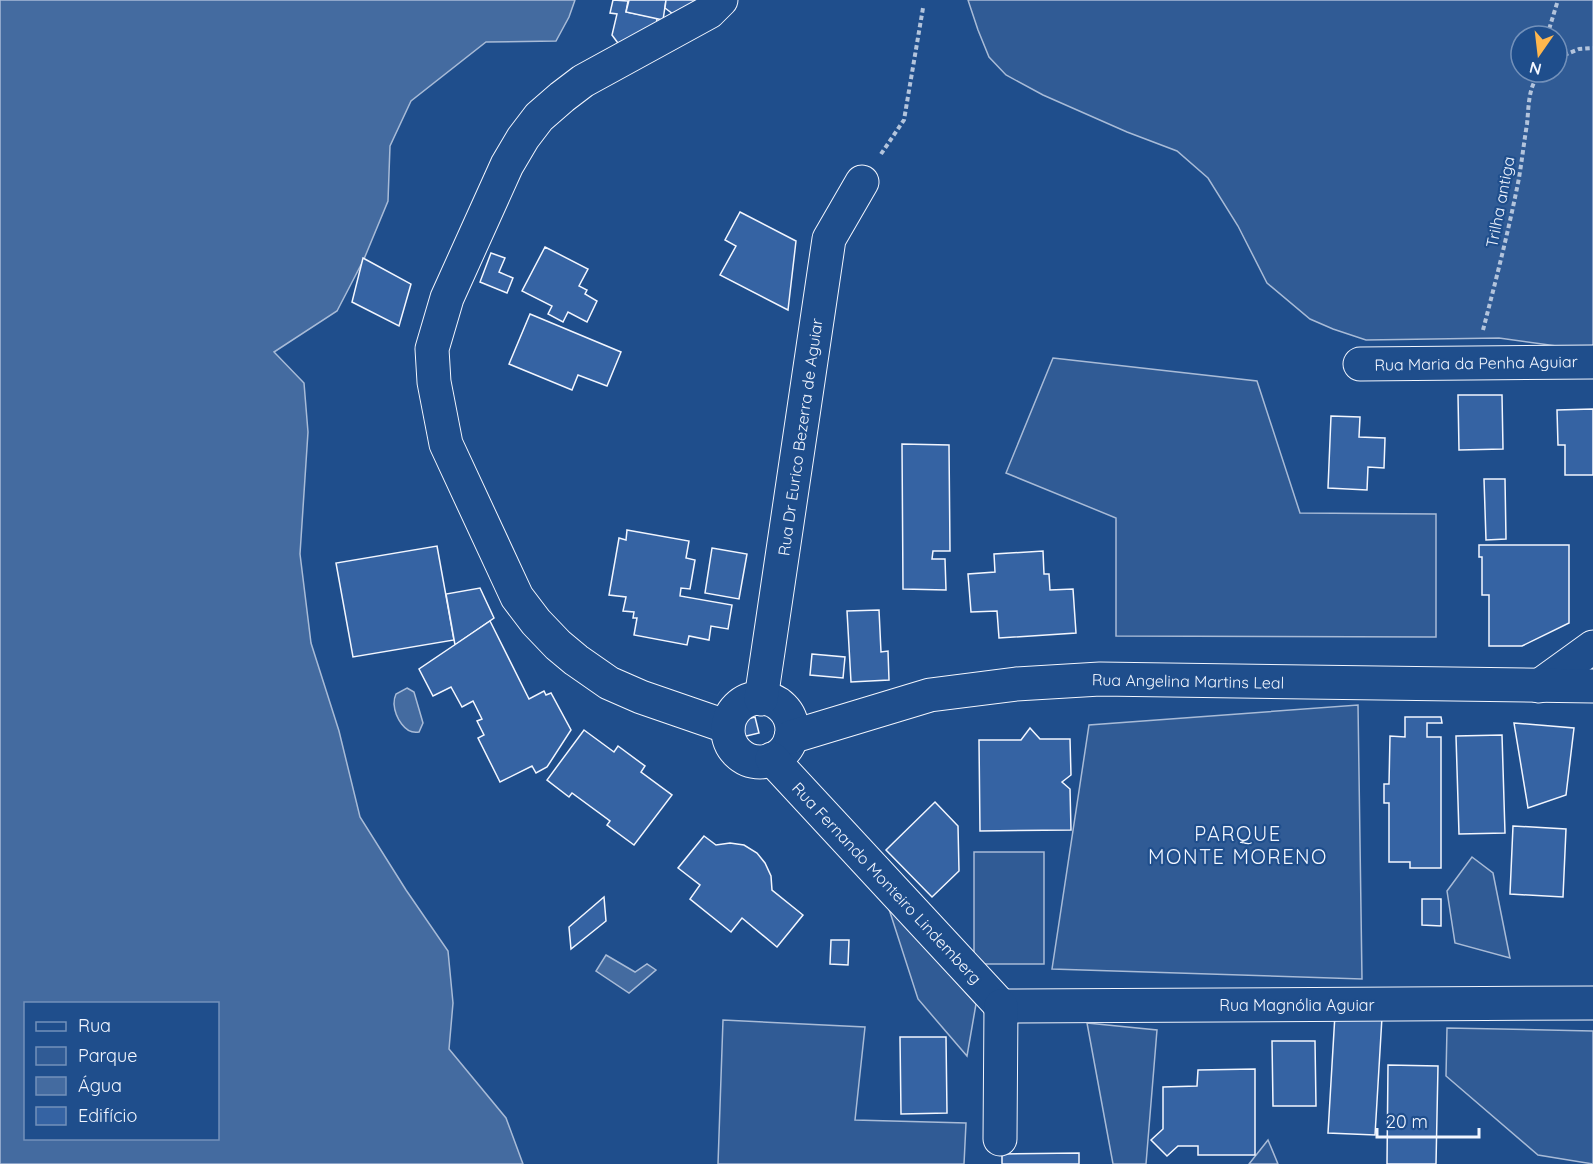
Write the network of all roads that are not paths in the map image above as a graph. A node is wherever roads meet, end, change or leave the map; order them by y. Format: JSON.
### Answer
{"nodes":[{"id":1,"x":721,"y":0,"type":"edge"},
{"id":2,"x":862,"y":183,"type":"road end"},
{"id":3,"x":1593,"y":362,"type":"edge"},
{"id":4,"x":1360,"y":364,"type":"dead end"},
{"id":5,"x":1593,"y":648,"type":"edge"},
{"id":6,"x":1539,"y":686,"type":"junction"},
{"id":7,"x":1593,"y":686,"type":"edge"},
{"id":8,"x":761,"y":699,"type":"junction"},
{"id":9,"x":728,"y":727,"type":"junction"},
{"id":10,"x":782,"y":748,"type":"junction"},
{"id":11,"x":1593,"y":1003,"type":"edge"},
{"id":12,"x":1001,"y":1006,"type":"junction"},
{"id":13,"x":1001,"y":1129,"type":"dead end"}],
"edges":[{"from":1,"to":9,"type":"street"},
{"from":2,"to":8,"type":"street","name":"Rua Dr Eurico Bezerra de Aguiar"},
{"from":3,"to":4,"type":"street","name":"Rua Maria da Penha Aguiar"},
{"from":5,"to":6,"type":"street"},
{"from":6,"to":7,"type":"street","name":"Rua Angelina Martins Leal"},
{"from":6,"to":10,"type":"street","name":"Rua Angelina Martins Leal"},
{"from":8,"to":9,"type":"street"},
{"from":8,"to":10,"type":"street"},
{"from":9,"to":10,"type":"street"},
{"from":10,"to":12,"type":"street","name":"Rua Fernando Monteiro Lindemberg"},
{"from":11,"to":12,"type":"street","name":"Rua Magnólia Aguiar"},
{"from":12,"to":13,"type":"street"}]}
